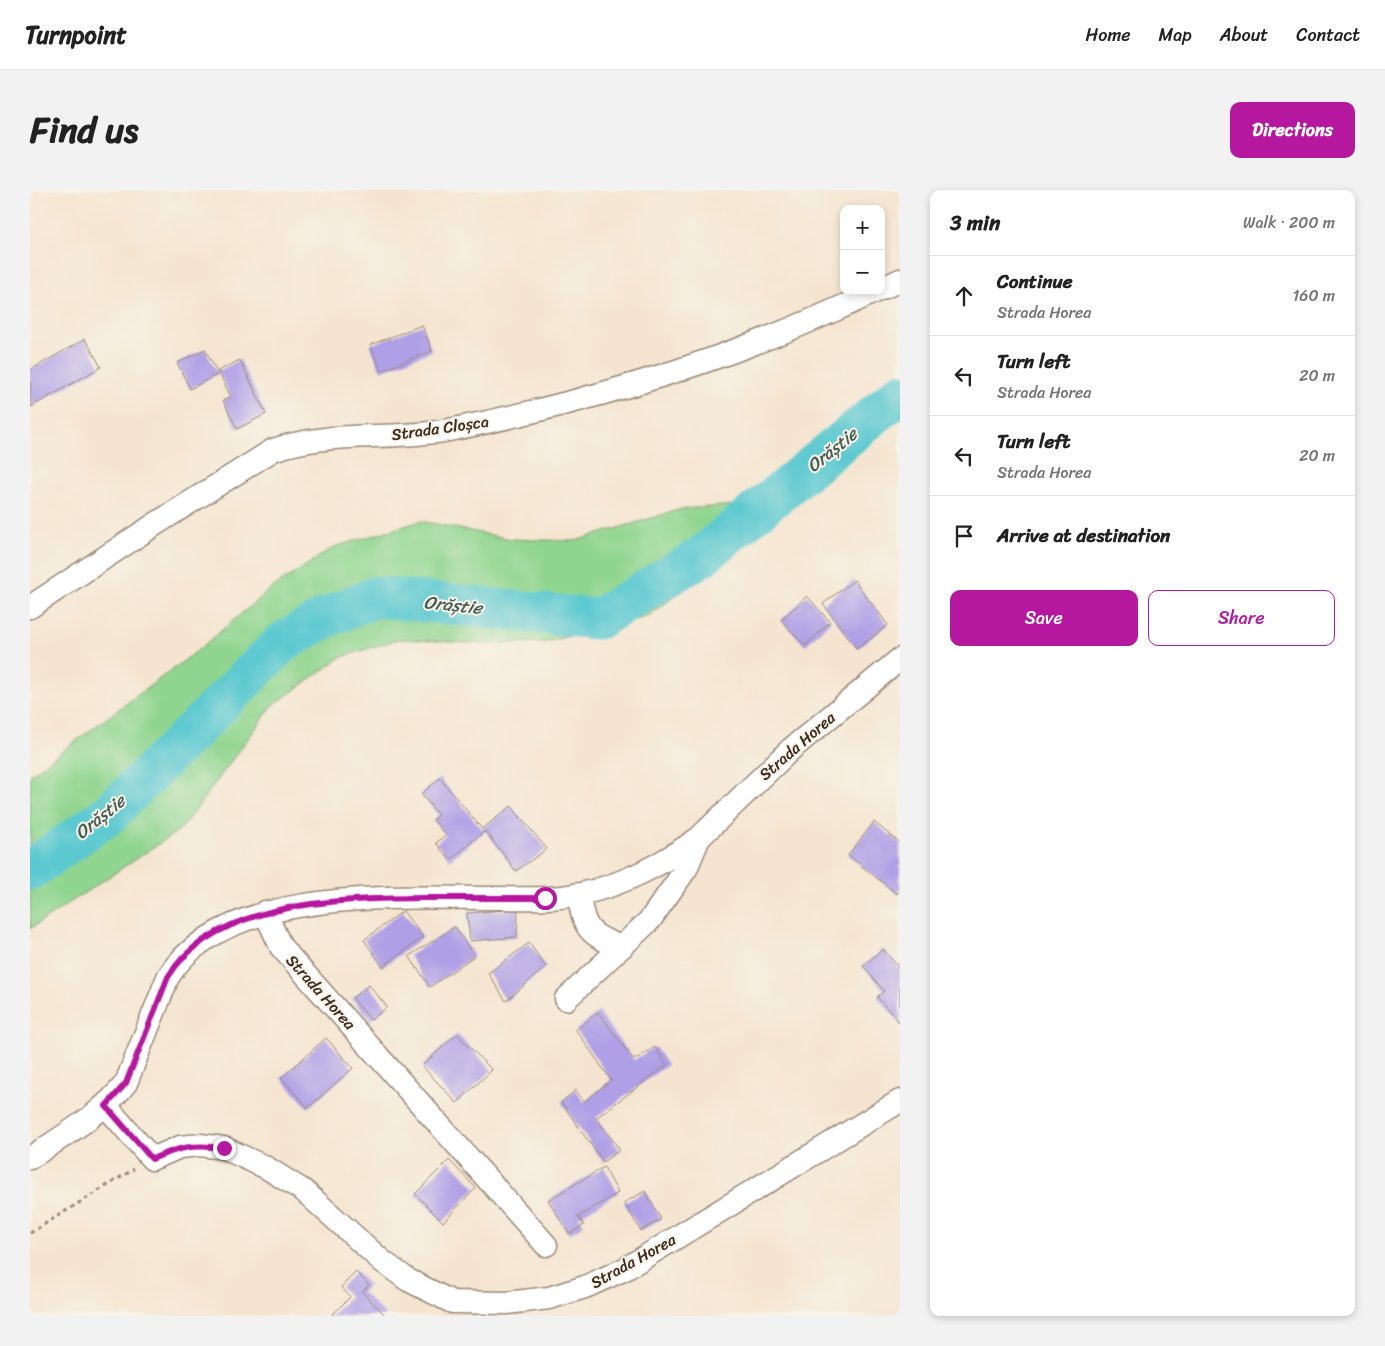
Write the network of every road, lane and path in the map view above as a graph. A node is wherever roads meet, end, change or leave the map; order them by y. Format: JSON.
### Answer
{"nodes":[{"id":1,"x":900,"y":280,"type":"edge"},
{"id":2,"x":885,"y":287,"type":"edge"},
{"id":3,"x":867,"y":295,"type":"edge"},
{"id":4,"x":30,"y":607,"type":"edge"},
{"id":5,"x":900,"y":659,"type":"edge"},
{"id":6,"x":699,"y":838,"type":"junction"},
{"id":7,"x":579,"y":894,"type":"junction"},
{"id":8,"x":265,"y":912,"type":"junction"},
{"id":9,"x":622,"y":947,"type":"junction"},
{"id":10,"x":566,"y":999,"type":"dead end"},
{"id":11,"x":900,"y":1101,"type":"edge"},
{"id":12,"x":106,"y":1106,"type":"junction"},
{"id":13,"x":30,"y":1158,"type":"edge"},
{"id":14,"x":152,"y":1159,"type":"junction"},
{"id":15,"x":30,"y":1234,"type":"edge"},
{"id":16,"x":546,"y":1244,"type":"dead end"}],
"edges":[{"from":1,"to":2,"type":"street"},
{"from":3,"to":4,"type":"street","name":"Strada Cloșca"},
{"from":5,"to":6,"type":"street","name":"Strada Horea"},
{"from":6,"to":7,"type":"street","name":"Strada Horea"},
{"from":6,"to":9,"type":"street","name":"Strada Horea"},
{"from":7,"to":8,"type":"street","name":"Strada Horea"},
{"from":7,"to":9,"type":"street"},
{"from":8,"to":12,"type":"street","name":"Strada Horea"},
{"from":8,"to":16,"type":"street","name":"Strada Horea"},
{"from":9,"to":10,"type":"street","name":"Strada Horea"},
{"from":11,"to":14,"type":"street","name":"Strada Horea"},
{"from":12,"to":13,"type":"street","name":"Strada Horea"},
{"from":12,"to":14,"type":"street"},
{"from":14,"to":15,"type":"path"}]}
